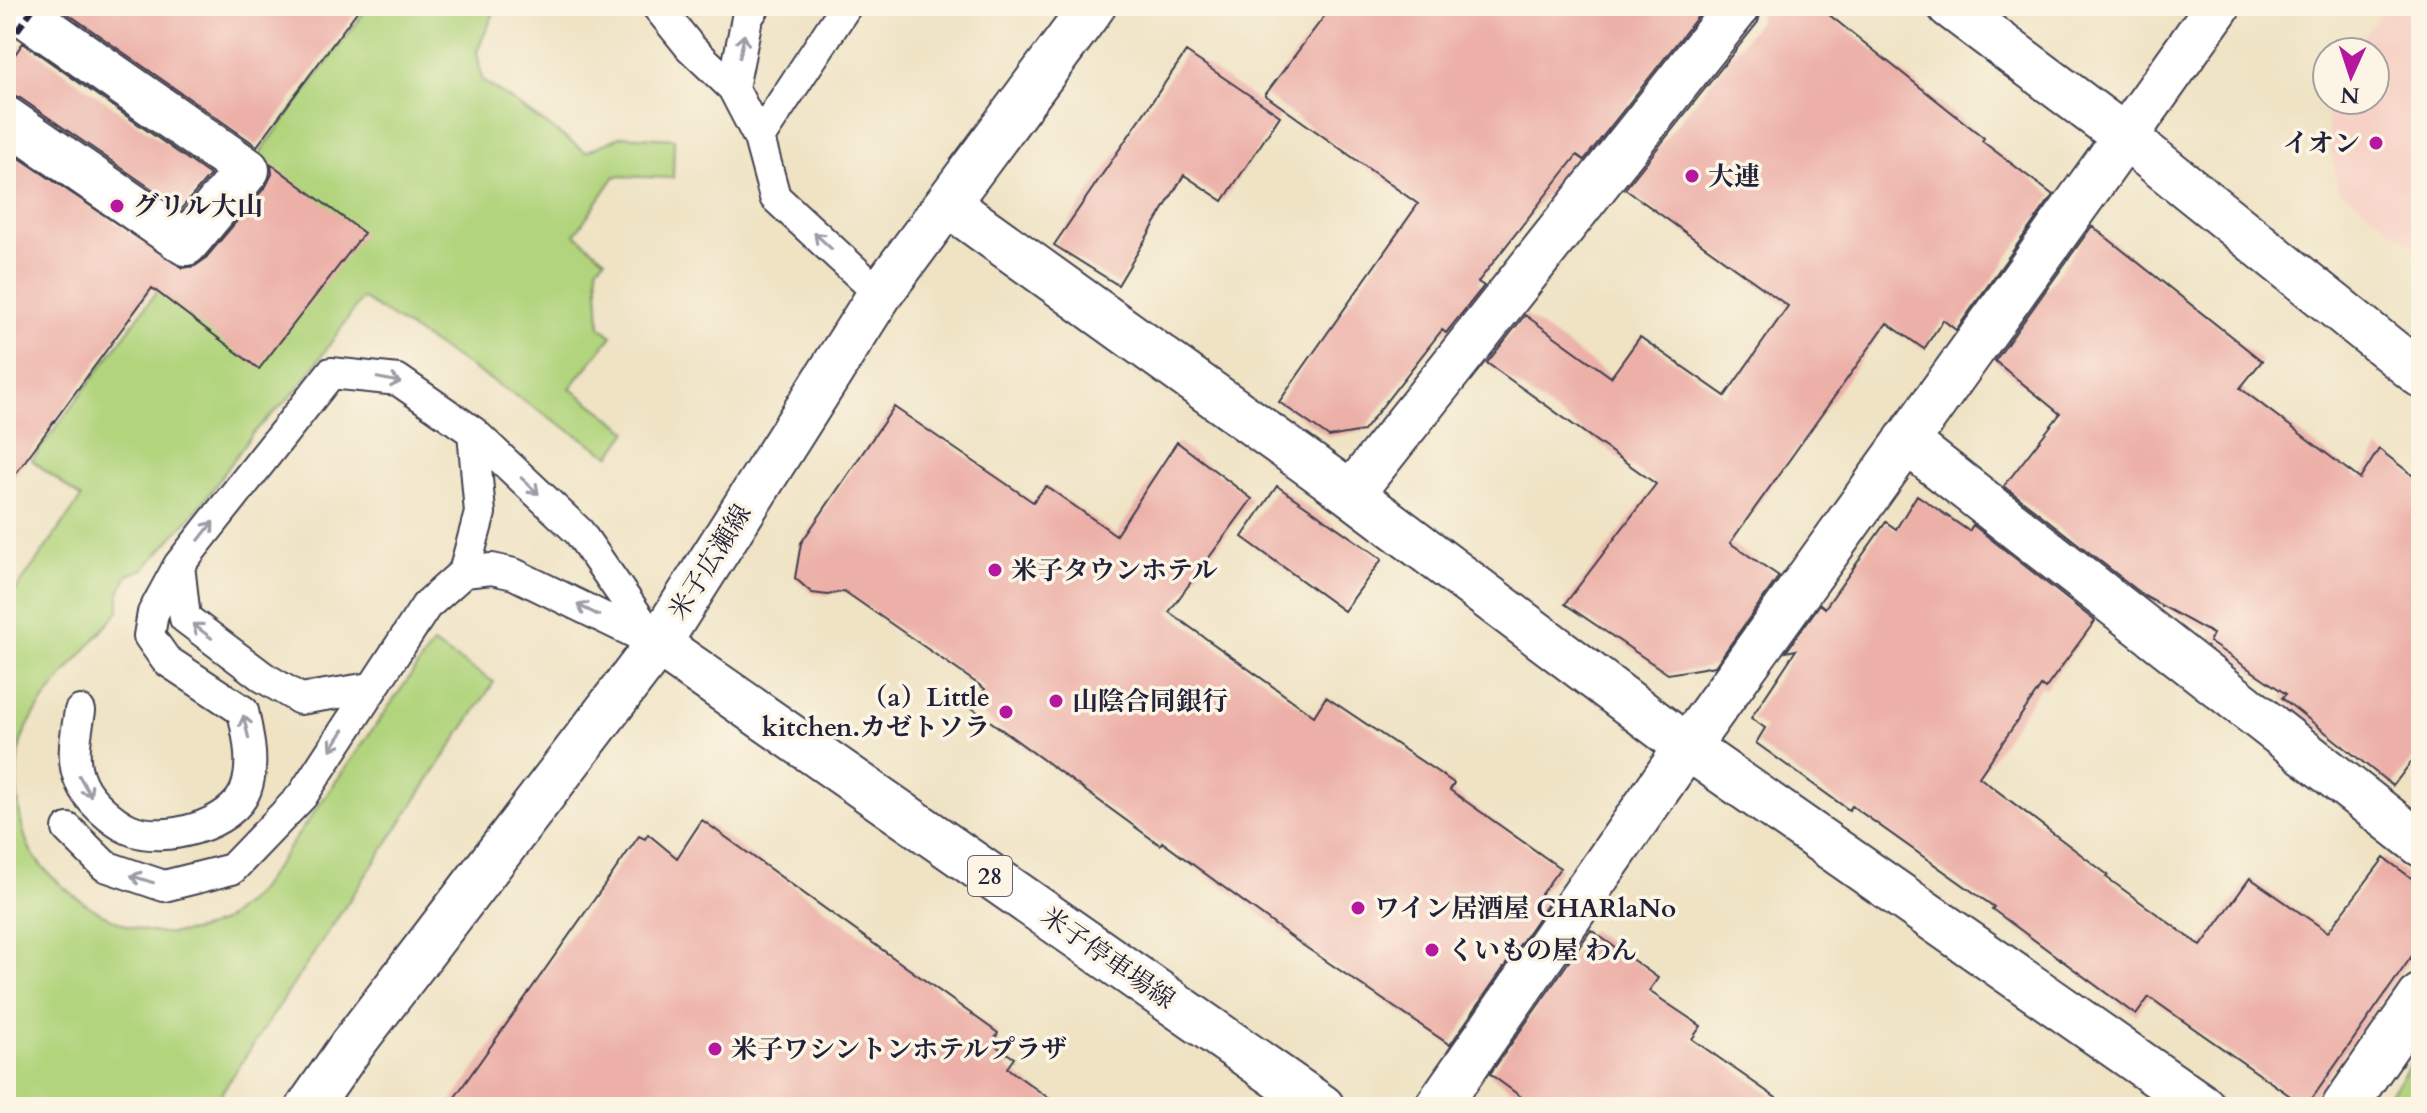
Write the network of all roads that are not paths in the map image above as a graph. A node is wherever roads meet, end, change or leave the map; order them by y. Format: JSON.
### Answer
{"nodes":[{"id":1,"x":13,"y":6,"type":"edge"},
{"id":2,"x":657,"y":6,"type":"edge"},
{"id":3,"x":755,"y":6,"type":"edge"},
{"id":4,"x":846,"y":6,"type":"edge"},
{"id":5,"x":1093,"y":6,"type":"edge"},
{"id":6,"x":1738,"y":6,"type":"edge"},
{"id":7,"x":1950,"y":6,"type":"edge"},
{"id":8,"x":2218,"y":6,"type":"edge"},
{"id":9,"x":733,"y":88,"type":"junction"},
{"id":10,"x":6,"y":119,"type":"edge"},
{"id":11,"x":2125,"y":137,"type":"junction"},
{"id":12,"x":759,"y":138,"type":"junction"},
{"id":13,"x":949,"y":205,"type":"junction"},
{"id":14,"x":880,"y":294,"type":"junction"},
{"id":15,"x":2421,"y":375,"type":"edge"},
{"id":16,"x":473,"y":432,"type":"junction"},
{"id":17,"x":1906,"y":441,"type":"junction"},
{"id":18,"x":1351,"y":494,"type":"junction"},
{"id":19,"x":179,"y":565,"type":"junction"},
{"id":20,"x":464,"y":572,"type":"junction"},
{"id":21,"x":658,"y":644,"type":"junction"},
{"id":22,"x":370,"y":688,"type":"junction"},
{"id":23,"x":80,"y":711,"type":"dead end"},
{"id":24,"x":1687,"y":747,"type":"junction"},
{"id":25,"x":68,"y":829,"type":"dead end"},
{"id":26,"x":2421,"y":844,"type":"edge"},
{"id":27,"x":2421,"y":996,"type":"edge"},
{"id":28,"x":309,"y":1107,"type":"edge"},
{"id":29,"x":1322,"y":1107,"type":"edge"},
{"id":30,"x":1437,"y":1107,"type":"edge"},
{"id":31,"x":2203,"y":1107,"type":"edge"},
{"id":32,"x":2344,"y":1107,"type":"edge"}],
"edges":[{"from":1,"to":10,"type":"street"},
{"from":2,"to":9,"type":"lane"},
{"from":9,"to":3,"type":"lane","one_way":true},
{"from":4,"to":12,"type":"lane"},
{"from":5,"to":13,"type":"street","name":"米子広瀬線"},
{"from":6,"to":18,"type":"street"},
{"from":7,"to":11,"type":"street"},
{"from":8,"to":11,"type":"street"},
{"from":9,"to":12,"type":"lane"},
{"from":11,"to":15,"type":"street"},
{"from":11,"to":17,"type":"street"},
{"from":14,"to":12,"type":"lane","one_way":true},
{"from":13,"to":14,"type":"street","name":"米子広瀬線"},
{"from":13,"to":18,"type":"street"},
{"from":14,"to":21,"type":"street","name":"米子広瀬線"},
{"from":19,"to":16,"type":"lane","one_way":true},
{"from":16,"to":20,"type":"lane"},
{"from":16,"to":21,"type":"lane","one_way":true},
{"from":17,"to":24,"type":"street"},
{"from":17,"to":26,"type":"street"},
{"from":18,"to":24,"type":"street"},
{"from":22,"to":19,"type":"lane","one_way":true},
{"from":23,"to":19,"type":"lane","one_way":true},
{"from":21,"to":20,"type":"lane","one_way":true},
{"from":20,"to":22,"type":"lane"},
{"from":21,"to":28,"type":"street","name":"米子広瀬線"},
{"from":21,"to":29,"type":"street","name":"米子停車場線","number":"28"},
{"from":22,"to":25,"type":"lane","one_way":true},
{"from":24,"to":30,"type":"street"},
{"from":24,"to":31,"type":"street"},
{"from":27,"to":32,"type":"street"}]}
